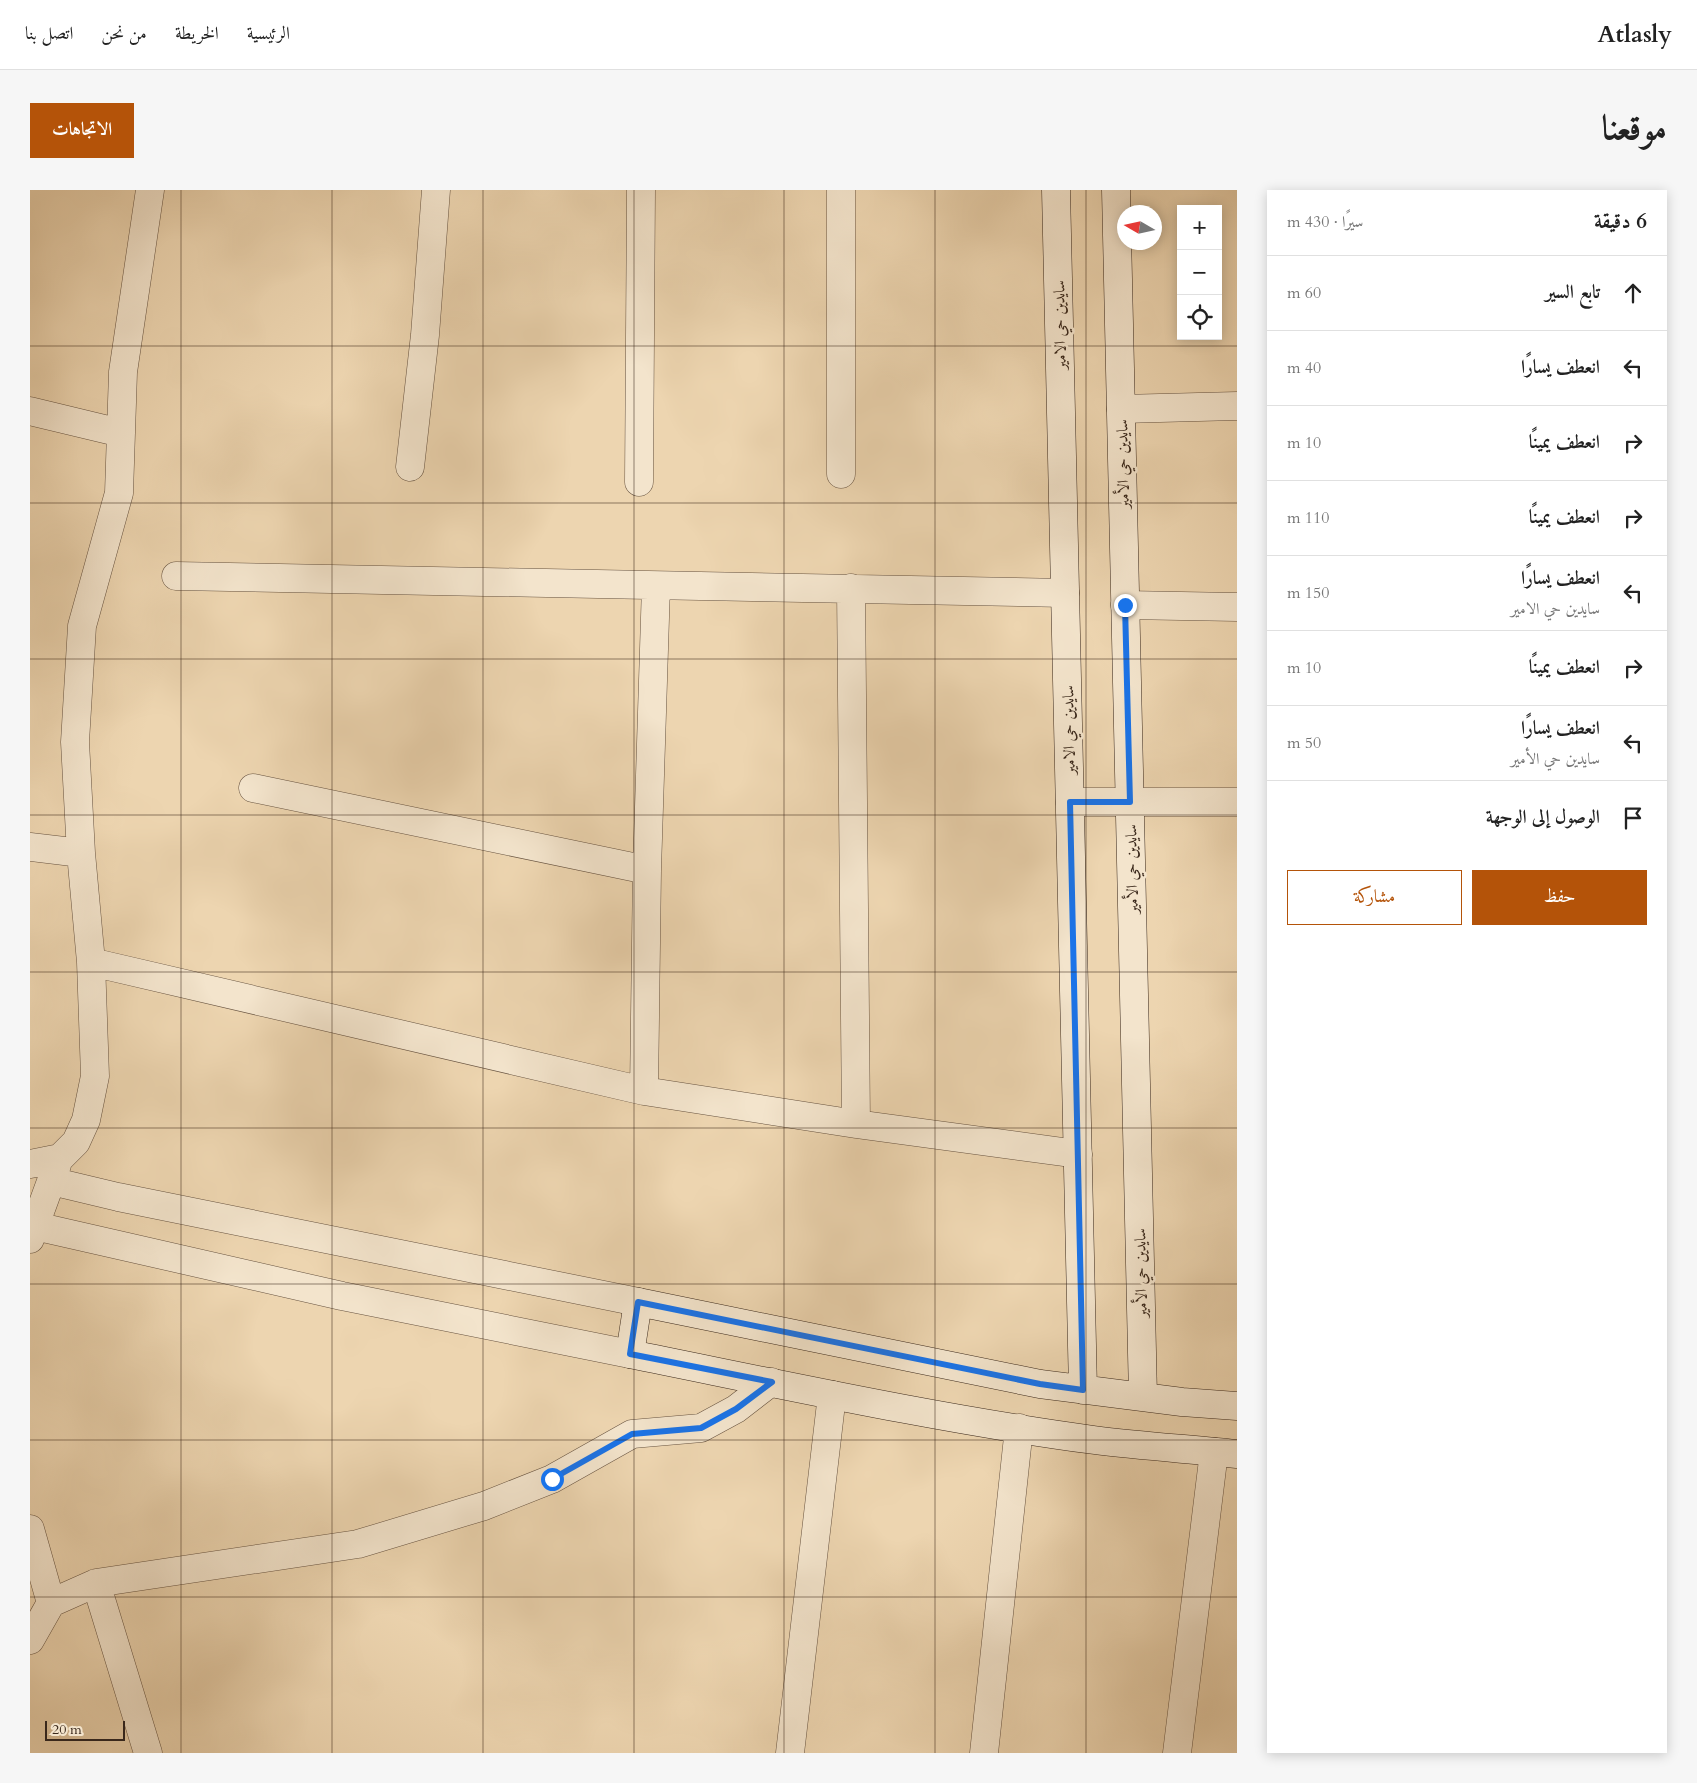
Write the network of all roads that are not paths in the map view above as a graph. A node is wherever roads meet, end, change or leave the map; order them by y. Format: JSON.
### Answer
{"nodes":[{"id":1,"x":150,"y":190,"type":"edge"},
{"id":2,"x":436,"y":190,"type":"edge"},
{"id":3,"x":642,"y":190,"type":"edge"},
{"id":4,"x":841,"y":190,"type":"edge"},
{"id":5,"x":1056,"y":190,"type":"edge"},
{"id":6,"x":1116,"y":190,"type":"edge"},
{"id":7,"x":1237,"y":406,"type":"edge"},
{"id":8,"x":1121,"y":409,"type":"junction"},
{"id":9,"x":30,"y":411,"type":"edge"},
{"id":10,"x":121,"y":433,"type":"junction"},
{"id":11,"x":410,"y":467,"type":"dead end"},
{"id":12,"x":841,"y":474,"type":"dead end"},
{"id":13,"x":640,"y":482,"type":"dead end"},
{"id":14,"x":176,"y":576,"type":"dead end"},
{"id":15,"x":656,"y":586,"type":"junction"},
{"id":16,"x":851,"y":588,"type":"junction"},
{"id":17,"x":1065,"y":593,"type":"junction"},
{"id":18,"x":1125,"y":605,"type":"junction"},
{"id":19,"x":1237,"y":607,"type":"edge"},
{"id":20,"x":253,"y":788,"type":"dead end"},
{"id":21,"x":1070,"y":802,"type":"junction"},
{"id":22,"x":1130,"y":802,"type":"junction"},
{"id":23,"x":1237,"y":802,"type":"edge"},
{"id":24,"x":30,"y":847,"type":"edge"},
{"id":25,"x":81,"y":853,"type":"junction"},
{"id":26,"x":647,"y":870,"type":"junction"},
{"id":27,"x":91,"y":962,"type":"junction"},
{"id":28,"x":644,"y":1091,"type":"junction"},
{"id":29,"x":856,"y":1124,"type":"junction"},
{"id":30,"x":1078,"y":1154,"type":"junction"},
{"id":31,"x":30,"y":1164,"type":"edge"},
{"id":32,"x":55,"y":1169,"type":"junction"},
{"id":33,"x":32,"y":1232,"type":"edge"},
{"id":34,"x":638,"y":1302,"type":"junction"},
{"id":35,"x":630,"y":1354,"type":"junction"},
{"id":36,"x":772,"y":1382,"type":"junction"},
{"id":37,"x":1083,"y":1390,"type":"junction"},
{"id":38,"x":832,"y":1395,"type":"junction"},
{"id":39,"x":1143,"y":1397,"type":"junction"},
{"id":40,"x":1237,"y":1406,"type":"edge"},
{"id":41,"x":1019,"y":1428,"type":"junction"},
{"id":42,"x":1226,"y":1453,"type":"edge"},
{"id":43,"x":30,"y":1529,"type":"edge"},
{"id":44,"x":96,"y":1583,"type":"junction"},
{"id":45,"x":51,"y":1604,"type":"junction"},
{"id":46,"x":30,"y":1640,"type":"edge"},
{"id":47,"x":148,"y":1753,"type":"edge"},
{"id":48,"x":790,"y":1753,"type":"edge"},
{"id":49,"x":984,"y":1753,"type":"edge"},
{"id":50,"x":1177,"y":1753,"type":"edge"}],
"edges":[{"from":1,"to":10,"type":"street"},
{"from":2,"to":11,"type":"street"},
{"from":3,"to":13,"type":"street"},
{"from":4,"to":12,"type":"street"},
{"from":5,"to":17,"type":"street","name":"سايدين حي الامير"},
{"from":6,"to":8,"type":"street","name":"سايدين حي الأمير"},
{"from":7,"to":8,"type":"street"},
{"from":8,"to":18,"type":"street","name":"سايدين حي الأمير"},
{"from":9,"to":10,"type":"street"},
{"from":10,"to":25,"type":"street"},
{"from":14,"to":15,"type":"street"},
{"from":15,"to":16,"type":"street"},
{"from":15,"to":26,"type":"street"},
{"from":16,"to":17,"type":"street"},
{"from":16,"to":29,"type":"street"},
{"from":17,"to":21,"type":"street","name":"سايدين حي الامير"},
{"from":18,"to":19,"type":"street"},
{"from":18,"to":22,"type":"street","name":"سايدين حي الأمير"},
{"from":20,"to":26,"type":"street"},
{"from":21,"to":22,"type":"street"},
{"from":21,"to":30,"type":"street","name":"سايدين حي الامير"},
{"from":22,"to":23,"type":"street"},
{"from":22,"to":39,"type":"street","name":"سايدين حي الأمير"},
{"from":24,"to":25,"type":"street"},
{"from":25,"to":27,"type":"street"},
{"from":26,"to":28,"type":"street"},
{"from":27,"to":28,"type":"street"},
{"from":27,"to":32,"type":"street"},
{"from":28,"to":29,"type":"street"},
{"from":29,"to":30,"type":"street"},
{"from":30,"to":37,"type":"street","name":"سايدين حي الامير"},
{"from":31,"to":32,"type":"street"},
{"from":32,"to":33,"type":"street"},
{"from":32,"to":34,"type":"street"},
{"from":33,"to":35,"type":"street"},
{"from":34,"to":35,"type":"street"},
{"from":34,"to":37,"type":"street"},
{"from":35,"to":36,"type":"street"},
{"from":36,"to":38,"type":"street"},
{"from":36,"to":44,"type":"street"},
{"from":37,"to":39,"type":"street"},
{"from":38,"to":41,"type":"street"},
{"from":38,"to":48,"type":"street"},
{"from":39,"to":40,"type":"street"},
{"from":41,"to":42,"type":"street"},
{"from":41,"to":49,"type":"street"},
{"from":42,"to":50,"type":"street"},
{"from":43,"to":45,"type":"street"},
{"from":44,"to":45,"type":"street"},
{"from":44,"to":47,"type":"street"},
{"from":45,"to":46,"type":"street"}]}
